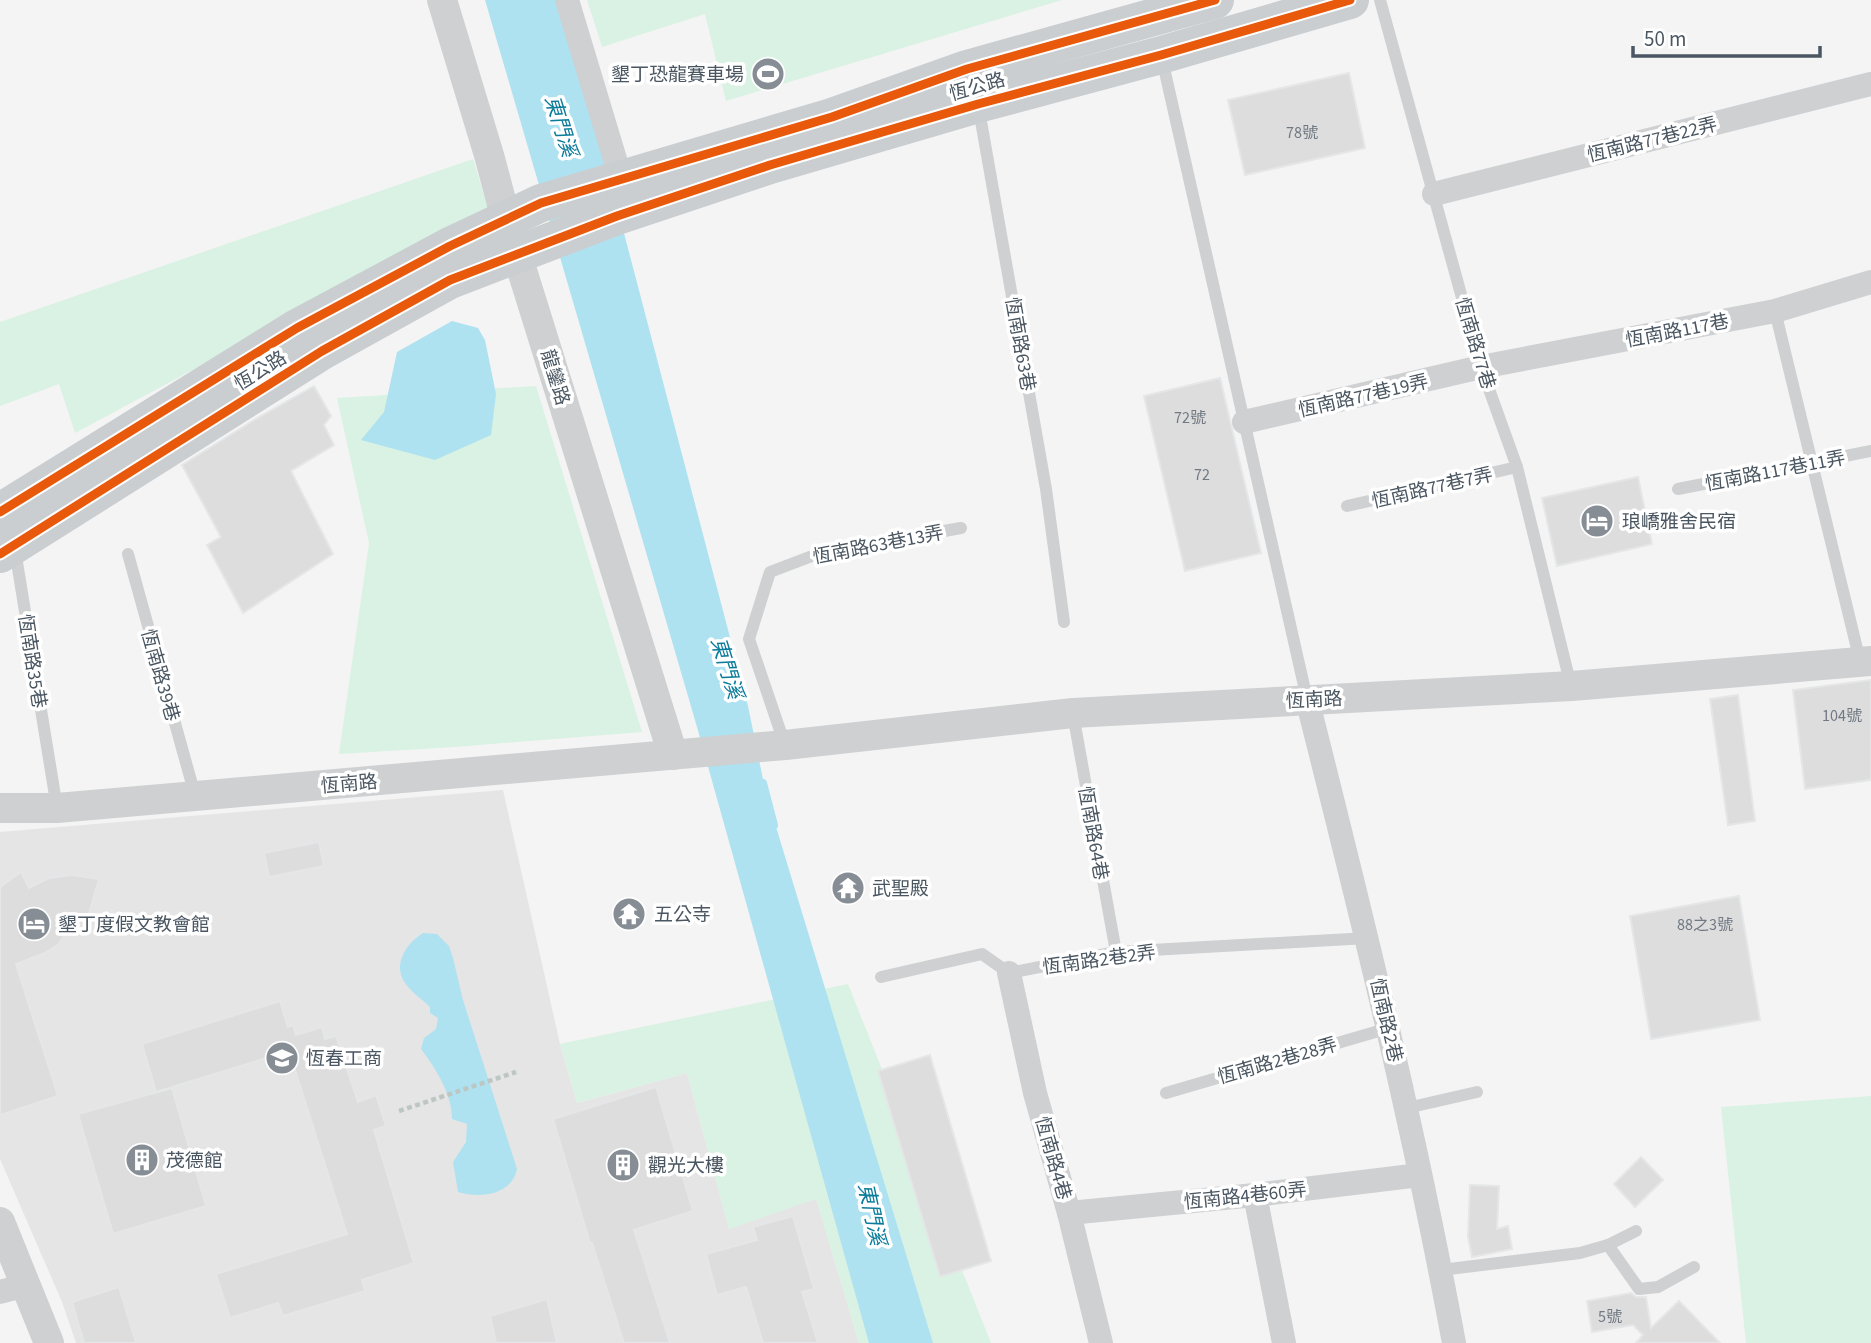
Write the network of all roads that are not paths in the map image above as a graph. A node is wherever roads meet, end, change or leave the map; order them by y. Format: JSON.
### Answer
{"nodes":[{"id":1,"x":442,"y":0,"type":"edge"},
{"id":2,"x":567,"y":0,"type":"edge"},
{"id":3,"x":1215,"y":0,"type":"edge"},
{"id":4,"x":1350,"y":0,"type":"edge"},
{"id":5,"x":1380,"y":0,"type":"edge"},
{"id":6,"x":1156,"y":36,"type":"junction"},
{"id":7,"x":1871,"y":84,"type":"edge"},
{"id":8,"x":973,"y":86,"type":"junction"},
{"id":9,"x":616,"y":193,"type":"junction"},
{"id":10,"x":1434,"y":194,"type":"junction"},
{"id":11,"x":525,"y":238,"type":"junction"},
{"id":12,"x":1871,"y":282,"type":"edge"},
{"id":13,"x":1775,"y":311,"type":"junction"},
{"id":14,"x":1481,"y":367,"type":"junction"},
{"id":15,"x":1244,"y":422,"type":"junction"},
{"id":16,"x":1871,"y":451,"type":"edge"},
{"id":17,"x":1812,"y":463,"type":"junction"},
{"id":18,"x":1517,"y":467,"type":"junction"},
{"id":19,"x":1678,"y":489,"type":"dead end"},
{"id":20,"x":1347,"y":506,"type":"dead end"},
{"id":21,"x":961,"y":528,"type":"dead end"},
{"id":22,"x":5,"y":532,"type":"edge"},
{"id":23,"x":128,"y":554,"type":"dead end"},
{"id":24,"x":1065,"y":622,"type":"dead end"},
{"id":25,"x":1865,"y":662,"type":"edge"},
{"id":26,"x":1572,"y":686,"type":"junction"},
{"id":27,"x":1307,"y":699,"type":"junction"},
{"id":28,"x":1073,"y":713,"type":"junction"},
{"id":29,"x":771,"y":746,"type":"junction"},
{"id":30,"x":685,"y":753,"type":"junction"},
{"id":31,"x":195,"y":795,"type":"junction"},
{"id":32,"x":57,"y":807,"type":"junction"},
{"id":33,"x":0,"y":808,"type":"edge"},
{"id":34,"x":1368,"y":938,"type":"junction"},
{"id":35,"x":1116,"y":953,"type":"junction"},
{"id":36,"x":1009,"y":973,"type":"junction"},
{"id":37,"x":881,"y":978,"type":"dead end"},
{"id":38,"x":1389,"y":1028,"type":"junction"},
{"id":39,"x":1477,"y":1092,"type":"dead end"},
{"id":40,"x":1166,"y":1093,"type":"dead end"},
{"id":41,"x":1407,"y":1108,"type":"junction"},
{"id":42,"x":1420,"y":1175,"type":"junction"},
{"id":43,"x":1255,"y":1195,"type":"junction"},
{"id":44,"x":1069,"y":1213,"type":"junction"},
{"id":45,"x":0,"y":1222,"type":"edge"},
{"id":46,"x":1636,"y":1231,"type":"dead end"},
{"id":47,"x":1608,"y":1245,"type":"junction"},
{"id":48,"x":1694,"y":1266,"type":"dead end"},
{"id":49,"x":1441,"y":1270,"type":"junction"},
{"id":50,"x":14,"y":1288,"type":"edge"},
{"id":51,"x":50,"y":1343,"type":"edge"},
{"id":52,"x":1101,"y":1343,"type":"edge"},
{"id":53,"x":1284,"y":1343,"type":"edge"},
{"id":54,"x":1454,"y":1343,"type":"edge"}],
"edges":[{"from":1,"to":11,"type":"street","name":"龍鑾路"},
{"from":2,"to":9,"type":"street"},
{"from":3,"to":6,"type":"main road","name":"恆公路"},
{"from":4,"to":6,"type":"main road","name":"恆公路"},
{"from":5,"to":10,"type":"lane","name":"恆南路77巷"},
{"from":6,"to":8,"type":"main road","name":"恆公路"},
{"from":6,"to":15,"type":"lane"},
{"from":7,"to":10,"type":"street","name":"恆南路77巷22弄"},
{"from":8,"to":9,"type":"main road","name":"恆公路"},
{"from":8,"to":24,"type":"lane","name":"恆南路63巷"},
{"from":9,"to":11,"type":"main road"},
{"from":9,"to":11,"type":"main road","name":"恆公路"},
{"from":10,"to":14,"type":"lane","name":"恆南路77巷"},
{"from":11,"to":22,"type":"main road","name":"恆公路"},
{"from":11,"to":30,"type":"street","name":"龍鑾路"},
{"from":12,"to":13,"type":"street","name":"恆南路117巷"},
{"from":13,"to":14,"type":"street","name":"恆南路117巷"},
{"from":13,"to":17,"type":"lane"},
{"from":14,"to":15,"type":"street","name":"恆南路77巷19弄"},
{"from":14,"to":18,"type":"lane","name":"恆南路77巷"},
{"from":15,"to":27,"type":"lane"},
{"from":16,"to":17,"type":"lane","name":"恆南路117巷11弄"},
{"from":17,"to":19,"type":"lane","name":"恆南路117巷11弄"},
{"from":17,"to":25,"type":"lane"},
{"from":18,"to":20,"type":"lane","name":"恆南路77巷7弄"},
{"from":18,"to":26,"type":"lane","name":"恆南路77巷"},
{"from":21,"to":29,"type":"lane","name":"恆南路63巷13弄"},
{"from":22,"to":32,"type":"lane","name":"恆南路35巷"},
{"from":23,"to":31,"type":"lane","name":"恆南路39巷"},
{"from":25,"to":26,"type":"street","name":"恆南路"},
{"from":26,"to":27,"type":"street","name":"恆南路"},
{"from":27,"to":28,"type":"street","name":"恆南路"},
{"from":27,"to":34,"type":"street","name":"恆南路2巷"},
{"from":28,"to":29,"type":"street","name":"恆南路"},
{"from":28,"to":35,"type":"lane","name":"恆南路64巷"},
{"from":29,"to":30,"type":"street","name":"恆南路"},
{"from":30,"to":31,"type":"street","name":"恆南路"},
{"from":31,"to":32,"type":"street","name":"恆南路"},
{"from":32,"to":33,"type":"street","name":"恆南路"},
{"from":34,"to":35,"type":"lane","name":"恆南路2巷2弄"},
{"from":34,"to":38,"type":"street","name":"恆南路2巷"},
{"from":35,"to":36,"type":"lane","name":"恆南路2巷2弄"},
{"from":36,"to":37,"type":"lane"},
{"from":36,"to":44,"type":"street","name":"恆南路4巷"},
{"from":38,"to":40,"type":"lane","name":"恆南路2巷28弄"},
{"from":38,"to":41,"type":"street","name":"恆南路2巷"},
{"from":39,"to":41,"type":"lane"},
{"from":41,"to":42,"type":"street","name":"恆南路2巷"},
{"from":42,"to":43,"type":"street","name":"恆南路4巷60弄"},
{"from":42,"to":49,"type":"street","name":"恆南路2巷"},
{"from":43,"to":44,"type":"street","name":"恆南路4巷60弄"},
{"from":43,"to":53,"type":"street"},
{"from":44,"to":52,"type":"street","name":"恆南路4巷"},
{"from":45,"to":50,"type":"street"},
{"from":46,"to":47,"type":"lane"},
{"from":47,"to":48,"type":"lane"},
{"from":47,"to":49,"type":"lane"},
{"from":49,"to":54,"type":"street","name":"恆南路2巷"},
{"from":50,"to":51,"type":"street"}]}
